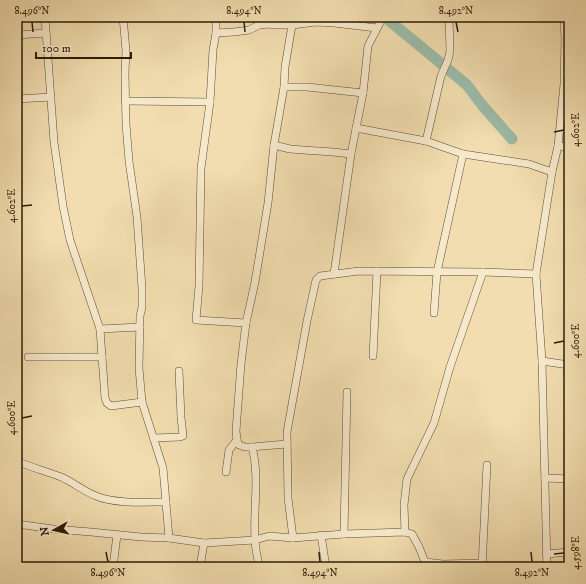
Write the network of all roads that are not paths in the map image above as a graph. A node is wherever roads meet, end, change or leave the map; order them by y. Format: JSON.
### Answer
{"nodes":[{"id":1,"x":45,"y":17,"type":"edge"},
{"id":2,"x":123,"y":17,"type":"edge"},
{"id":3,"x":216,"y":17,"type":"edge"},
{"id":4,"x":259,"y":17,"type":"edge"},
{"id":5,"x":383,"y":17,"type":"edge"},
{"id":6,"x":449,"y":17,"type":"edge"},
{"id":7,"x":564,"y":17,"type":"edge"},
{"id":8,"x":293,"y":21,"type":"edge"},
{"id":9,"x":259,"y":25,"type":"junction"},
{"id":10,"x":376,"y":28,"type":"junction"},
{"id":11,"x":216,"y":32,"type":"junction"},
{"id":12,"x":46,"y":33,"type":"junction"},
{"id":13,"x":17,"y":35,"type":"edge"},
{"id":14,"x":566,"y":84,"type":"edge"},
{"id":15,"x":284,"y":87,"type":"junction"},
{"id":16,"x":363,"y":93,"type":"junction"},
{"id":17,"x":51,"y":97,"type":"junction"},
{"id":18,"x":17,"y":99,"type":"edge"},
{"id":19,"x":125,"y":101,"type":"junction"},
{"id":20,"x":210,"y":102,"type":"junction"},
{"id":21,"x":356,"y":128,"type":"junction"},
{"id":22,"x":426,"y":141,"type":"junction"},
{"id":23,"x":274,"y":145,"type":"junction"},
{"id":24,"x":558,"y":146,"type":"junction"},
{"id":25,"x":569,"y":147,"type":"edge"},
{"id":26,"x":351,"y":154,"type":"junction"},
{"id":27,"x":463,"y":154,"type":"junction"},
{"id":28,"x":552,"y":172,"type":"junction"},
{"id":29,"x":377,"y":271,"type":"junction"},
{"id":30,"x":437,"y":272,"type":"junction"},
{"id":31,"x":483,"y":272,"type":"junction"},
{"id":32,"x":334,"y":274,"type":"junction"},
{"id":33,"x":536,"y":274,"type":"junction"},
{"id":34,"x":434,"y":313,"type":"dead end"},
{"id":35,"x":246,"y":322,"type":"junction"},
{"id":36,"x":140,"y":327,"type":"junction"},
{"id":37,"x":100,"y":329,"type":"junction"},
{"id":38,"x":373,"y":356,"type":"dead end"},
{"id":39,"x":28,"y":357,"type":"dead end"},
{"id":40,"x":102,"y":357,"type":"junction"},
{"id":41,"x":542,"y":361,"type":"junction"},
{"id":42,"x":569,"y":365,"type":"edge"},
{"id":43,"x":179,"y":371,"type":"dead end"},
{"id":44,"x":347,"y":392,"type":"dead end"},
{"id":45,"x":142,"y":402,"type":"junction"},
{"id":46,"x":154,"y":438,"type":"junction"},
{"id":47,"x":237,"y":440,"type":"junction"},
{"id":48,"x":287,"y":444,"type":"junction"},
{"id":49,"x":252,"y":447,"type":"junction"},
{"id":50,"x":17,"y":461,"type":"edge"},
{"id":51,"x":487,"y":464,"type":"dead end"},
{"id":52,"x":226,"y":472,"type":"dead end"},
{"id":53,"x":545,"y":478,"type":"junction"},
{"id":54,"x":569,"y":479,"type":"edge"},
{"id":55,"x":166,"y":502,"type":"junction"},
{"id":56,"x":17,"y":524,"type":"edge"},
{"id":57,"x":404,"y":532,"type":"junction"},
{"id":58,"x":344,"y":534,"type":"junction"},
{"id":59,"x":117,"y":535,"type":"junction"},
{"id":60,"x":321,"y":535,"type":"junction"},
{"id":61,"x":169,"y":538,"type":"junction"},
{"id":62,"x":293,"y":538,"type":"junction"},
{"id":63,"x":255,"y":540,"type":"junction"},
{"id":64,"x":204,"y":543,"type":"junction"},
{"id":65,"x":569,"y":552,"type":"edge"},
{"id":66,"x":546,"y":554,"type":"junction"},
{"id":67,"x":482,"y":565,"type":"edge"},
{"id":68,"x":113,"y":567,"type":"edge"},
{"id":69,"x":200,"y":567,"type":"edge"},
{"id":70,"x":259,"y":567,"type":"edge"},
{"id":71,"x":326,"y":567,"type":"edge"},
{"id":72,"x":547,"y":567,"type":"edge"}],
"edges":[{"from":1,"to":12,"type":"street"},
{"from":2,"to":19,"type":"street"},
{"from":3,"to":11,"type":"street"},
{"from":4,"to":9,"type":"street"},
{"from":5,"to":10,"type":"street"},
{"from":6,"to":22,"type":"street"},
{"from":7,"to":14,"type":"street"},
{"from":8,"to":9,"type":"street"},
{"from":8,"to":10,"type":"street"},
{"from":8,"to":15,"type":"street"},
{"from":9,"to":11,"type":"street"},
{"from":10,"to":16,"type":"street"},
{"from":11,"to":20,"type":"street"},
{"from":12,"to":13,"type":"street"},
{"from":12,"to":17,"type":"street"},
{"from":14,"to":24,"type":"street"},
{"from":15,"to":16,"type":"street"},
{"from":15,"to":23,"type":"street"},
{"from":16,"to":21,"type":"street"},
{"from":17,"to":18,"type":"street"},
{"from":17,"to":37,"type":"street"},
{"from":19,"to":20,"type":"street"},
{"from":19,"to":36,"type":"street"},
{"from":20,"to":35,"type":"street"},
{"from":21,"to":22,"type":"street"},
{"from":21,"to":26,"type":"street"},
{"from":22,"to":27,"type":"street"},
{"from":23,"to":26,"type":"street"},
{"from":23,"to":35,"type":"street"},
{"from":24,"to":25,"type":"street"},
{"from":24,"to":28,"type":"street"},
{"from":26,"to":32,"type":"street"},
{"from":27,"to":28,"type":"street"},
{"from":27,"to":30,"type":"street"},
{"from":28,"to":33,"type":"street"},
{"from":29,"to":30,"type":"street"},
{"from":29,"to":32,"type":"street"},
{"from":29,"to":38,"type":"street"},
{"from":30,"to":31,"type":"street"},
{"from":30,"to":34,"type":"street"},
{"from":31,"to":33,"type":"street"},
{"from":31,"to":57,"type":"street"},
{"from":32,"to":48,"type":"street"},
{"from":33,"to":41,"type":"street"},
{"from":35,"to":47,"type":"street"},
{"from":36,"to":37,"type":"street"},
{"from":36,"to":45,"type":"street"},
{"from":37,"to":40,"type":"street"},
{"from":39,"to":40,"type":"street"},
{"from":40,"to":45,"type":"street"},
{"from":41,"to":42,"type":"street"},
{"from":41,"to":53,"type":"street"},
{"from":43,"to":46,"type":"street"},
{"from":44,"to":58,"type":"street"},
{"from":45,"to":46,"type":"street"},
{"from":46,"to":55,"type":"street"},
{"from":47,"to":49,"type":"street"},
{"from":47,"to":52,"type":"street"},
{"from":48,"to":49,"type":"street"},
{"from":48,"to":62,"type":"street"},
{"from":49,"to":63,"type":"street"},
{"from":50,"to":55,"type":"street"},
{"from":51,"to":67,"type":"street"},
{"from":53,"to":54,"type":"street"},
{"from":53,"to":66,"type":"street"},
{"from":55,"to":61,"type":"street"},
{"from":56,"to":59,"type":"street"},
{"from":57,"to":58,"type":"street"},
{"from":57,"to":67,"type":"street"},
{"from":58,"to":60,"type":"street"},
{"from":59,"to":61,"type":"street"},
{"from":59,"to":68,"type":"street"},
{"from":60,"to":62,"type":"street"},
{"from":60,"to":71,"type":"street"},
{"from":61,"to":64,"type":"street"},
{"from":62,"to":63,"type":"street"},
{"from":63,"to":64,"type":"street"},
{"from":63,"to":70,"type":"street"},
{"from":64,"to":69,"type":"street"},
{"from":65,"to":66,"type":"street"},
{"from":66,"to":72,"type":"street"}]}
